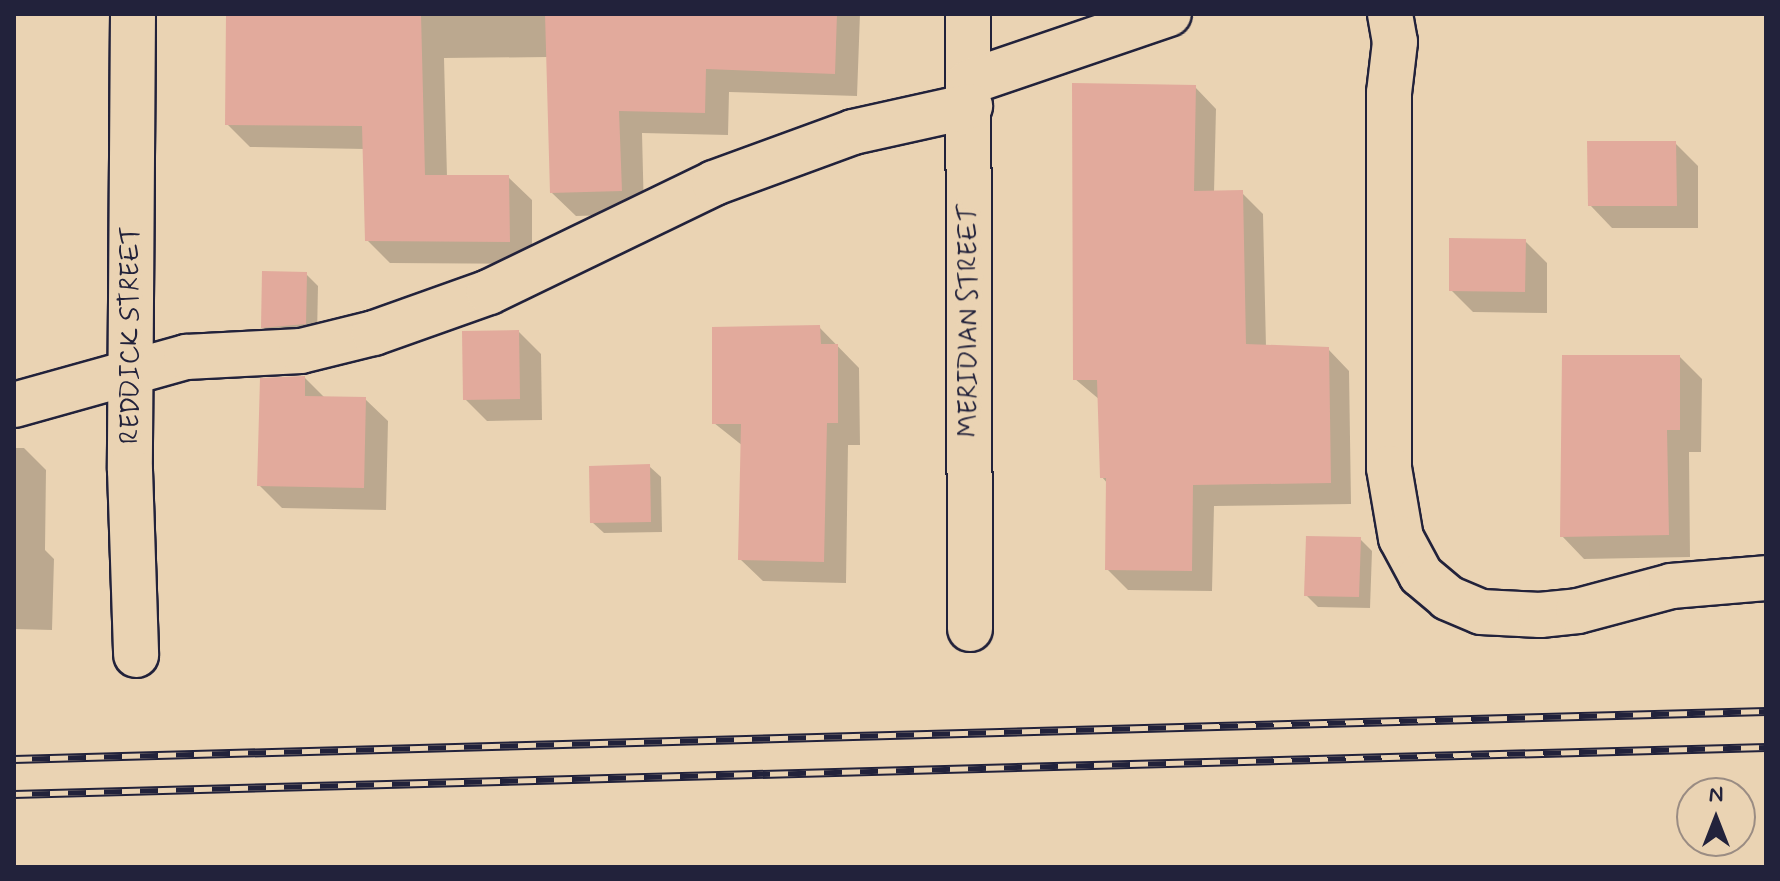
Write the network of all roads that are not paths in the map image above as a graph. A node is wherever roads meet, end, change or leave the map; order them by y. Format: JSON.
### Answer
{"nodes":[{"id":1,"x":133,"y":14,"type":"edge"},
{"id":2,"x":968,"y":14,"type":"edge"},
{"id":3,"x":1169,"y":14,"type":"edge"},
{"id":4,"x":1390,"y":14,"type":"edge"},
{"id":5,"x":969,"y":94,"type":"junction"},
{"id":6,"x":132,"y":375,"type":"junction"},
{"id":7,"x":14,"y":405,"type":"edge"},
{"id":8,"x":1766,"y":578,"type":"edge"},
{"id":9,"x":970,"y":629,"type":"dead end"},
{"id":10,"x":136,"y":655,"type":"dead end"}],
"edges":[{"from":1,"to":6,"type":"street","name":"REDDICK STREET"},
{"from":2,"to":5,"type":"street","name":"MERIDIAN STREET"},
{"from":3,"to":5,"type":"street"},
{"from":4,"to":8,"type":"street"},
{"from":5,"to":6,"type":"street"},
{"from":5,"to":9,"type":"street","name":"MERIDIAN STREET"},
{"from":6,"to":7,"type":"street"},
{"from":6,"to":10,"type":"street","name":"REDDICK STREET"}]}
